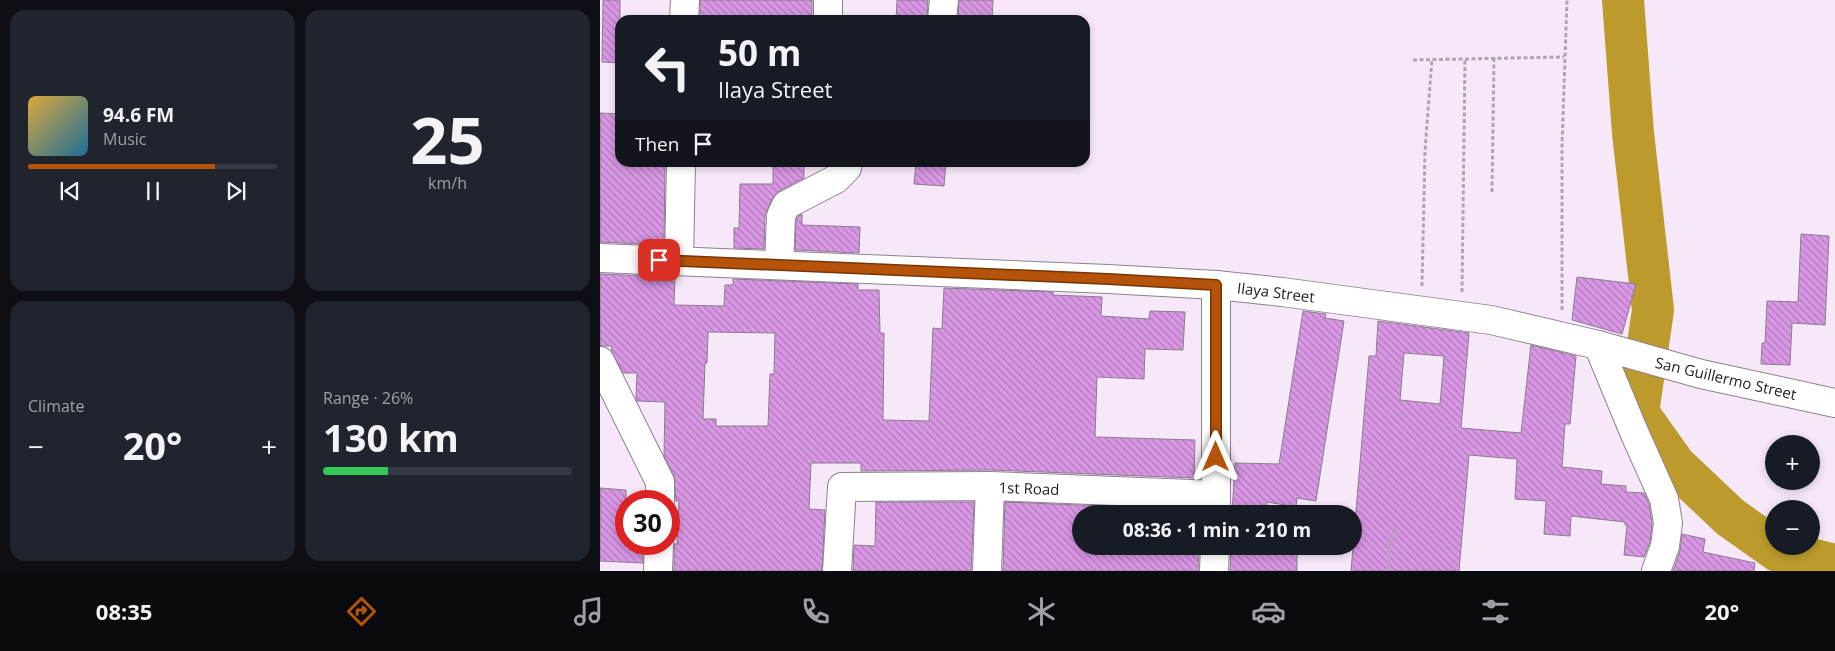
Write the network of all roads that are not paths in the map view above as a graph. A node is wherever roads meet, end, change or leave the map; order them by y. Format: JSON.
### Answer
{"nodes":[{"id":1,"x":685,"y":0,"type":"edge"},
{"id":2,"x":828,"y":0,"type":"edge"},
{"id":3,"x":944,"y":0,"type":"edge"},
{"id":4,"x":684,"y":15,"type":"edge"},
{"id":5,"x":828,"y":15,"type":"edge"},
{"id":6,"x":942,"y":15,"type":"edge"},
{"id":7,"x":681,"y":167,"type":"edge"},
{"id":8,"x":847,"y":167,"type":"edge"},
{"id":9,"x":600,"y":258,"type":"edge"},
{"id":10,"x":679,"y":261,"type":"junction"},
{"id":11,"x":779,"y":264,"type":"junction"},
{"id":12,"x":1216,"y":285,"type":"junction"},
{"id":13,"x":1608,"y":348,"type":"junction"},
{"id":14,"x":600,"y":361,"type":"edge"},
{"id":15,"x":1835,"y":403,"type":"edge"},
{"id":16,"x":990,"y":486,"type":"junction"},
{"id":17,"x":660,"y":490,"type":"edge"},
{"id":18,"x":1216,"y":505,"type":"edge"},
{"id":19,"x":659,"y":555,"type":"edge"},
{"id":20,"x":1215,"y":555,"type":"edge"},
{"id":21,"x":658,"y":571,"type":"edge"},
{"id":22,"x":836,"y":571,"type":"edge"},
{"id":23,"x":987,"y":571,"type":"edge"},
{"id":24,"x":1214,"y":571,"type":"edge"},
{"id":25,"x":1656,"y":571,"type":"edge"}],
"edges":[{"from":1,"to":4,"type":"street"},
{"from":2,"to":5,"type":"street"},
{"from":3,"to":6,"type":"street"},
{"from":7,"to":10,"type":"street"},
{"from":8,"to":11,"type":"street"},
{"from":9,"to":10,"type":"street","name":"Ilaya Street"},
{"from":10,"to":11,"type":"street","name":"Ilaya Street"},
{"from":11,"to":12,"type":"street","name":"Ilaya Street"},
{"from":12,"to":13,"type":"street","name":"Ilaya Street"},
{"from":12,"to":18,"type":"street"},
{"from":13,"to":15,"type":"street","name":"San Guillermo Street"},
{"from":13,"to":25,"type":"street"},
{"from":14,"to":17,"type":"street"},
{"from":16,"to":18,"type":"street","name":"1st Road"},
{"from":16,"to":22,"type":"street","name":"1st Road"},
{"from":16,"to":23,"type":"street"},
{"from":19,"to":21,"type":"street"},
{"from":20,"to":24,"type":"street"}]}
